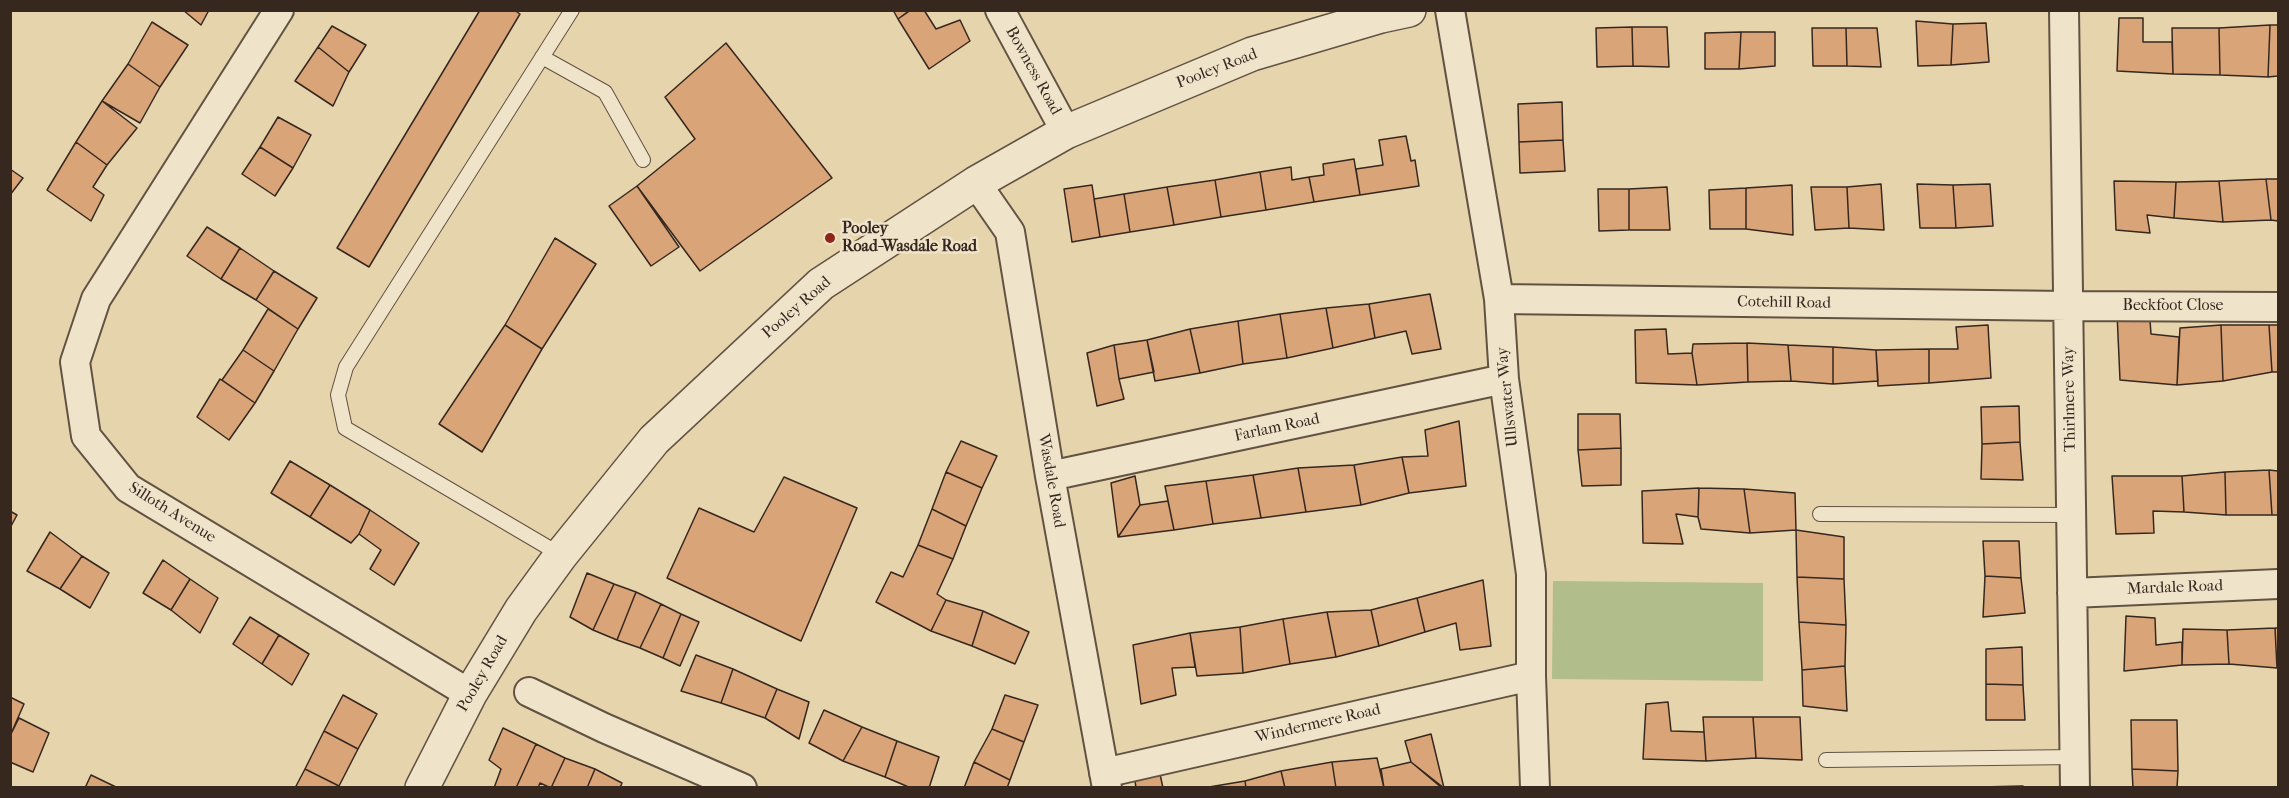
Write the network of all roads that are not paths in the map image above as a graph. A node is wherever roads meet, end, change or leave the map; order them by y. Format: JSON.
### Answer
{"nodes":[{"id":1,"x":279,"y":10,"type":"edge"},
{"id":2,"x":572,"y":10,"type":"edge"},
{"id":3,"x":1000,"y":10,"type":"edge"},
{"id":4,"x":1450,"y":10,"type":"edge"},
{"id":5,"x":2064,"y":10,"type":"edge"},
{"id":6,"x":1390,"y":12,"type":"edge"},
{"id":7,"x":542,"y":57,"type":"junction"},
{"id":8,"x":1066,"y":132,"type":"junction"},
{"id":9,"x":643,"y":160,"type":"dead end"},
{"id":10,"x":976,"y":183,"type":"junction"},
{"id":11,"x":1499,"y":299,"type":"junction"},
{"id":12,"x":2068,"y":306,"type":"junction"},
{"id":13,"x":2278,"y":307,"type":"edge"},
{"id":14,"x":1504,"y":379,"type":"junction"},
{"id":15,"x":1050,"y":476,"type":"junction"},
{"id":16,"x":1820,"y":514,"type":"dead end"},
{"id":17,"x":2072,"y":515,"type":"junction"},
{"id":18,"x":561,"y":555,"type":"junction"},
{"id":19,"x":2278,"y":584,"type":"edge"},
{"id":20,"x":2072,"y":593,"type":"junction"},
{"id":21,"x":1531,"y":676,"type":"junction"},
{"id":22,"x":530,"y":692,"type":"dead end"},
{"id":23,"x":470,"y":694,"type":"junction"},
{"id":24,"x":2075,"y":757,"type":"junction"},
{"id":25,"x":1826,"y":760,"type":"dead end"},
{"id":26,"x":1106,"y":780,"type":"edge"},
{"id":27,"x":422,"y":788,"type":"edge"},
{"id":28,"x":742,"y":788,"type":"edge"},
{"id":29,"x":1535,"y":788,"type":"edge"},
{"id":30,"x":2075,"y":788,"type":"edge"}],
"edges":[{"from":1,"to":23,"type":"street","name":"Silloth Avenue"},
{"from":2,"to":7,"type":"lane"},
{"from":3,"to":8,"type":"street","name":"Bowness Road"},
{"from":4,"to":11,"type":"street","name":"Ullswater Way"},
{"from":5,"to":12,"type":"street","name":"Thirlmere Way"},
{"from":6,"to":8,"type":"street","name":"Pooley Road"},
{"from":7,"to":9,"type":"lane"},
{"from":7,"to":18,"type":"lane"},
{"from":8,"to":10,"type":"street","name":"Pooley Road"},
{"from":10,"to":15,"type":"street","name":"Wasdale Road"},
{"from":10,"to":18,"type":"street","name":"Pooley Road"},
{"from":11,"to":12,"type":"street","name":"Cotehill Road"},
{"from":11,"to":14,"type":"street","name":"Ullswater Way"},
{"from":12,"to":13,"type":"street","name":"Beckfoot Close"},
{"from":12,"to":17,"type":"street","name":"Thirlmere Way"},
{"from":14,"to":15,"type":"street","name":"Farlam Road"},
{"from":14,"to":21,"type":"street","name":"Ullswater Way"},
{"from":15,"to":26,"type":"street","name":"Wasdale Road"},
{"from":16,"to":17,"type":"lane"},
{"from":17,"to":20,"type":"street","name":"Thirlmere Way"},
{"from":18,"to":23,"type":"street","name":"Pooley Road"},
{"from":19,"to":20,"type":"street","name":"Mardale Road"},
{"from":20,"to":24,"type":"street","name":"Thirlmere Way"},
{"from":21,"to":26,"type":"street","name":"Windermere Road"},
{"from":21,"to":29,"type":"street","name":"Ullswater Way"},
{"from":22,"to":28,"type":"street"},
{"from":23,"to":27,"type":"street","name":"Pooley Road"},
{"from":24,"to":25,"type":"lane"},
{"from":24,"to":30,"type":"street","name":"Thirlmere Way"}]}
